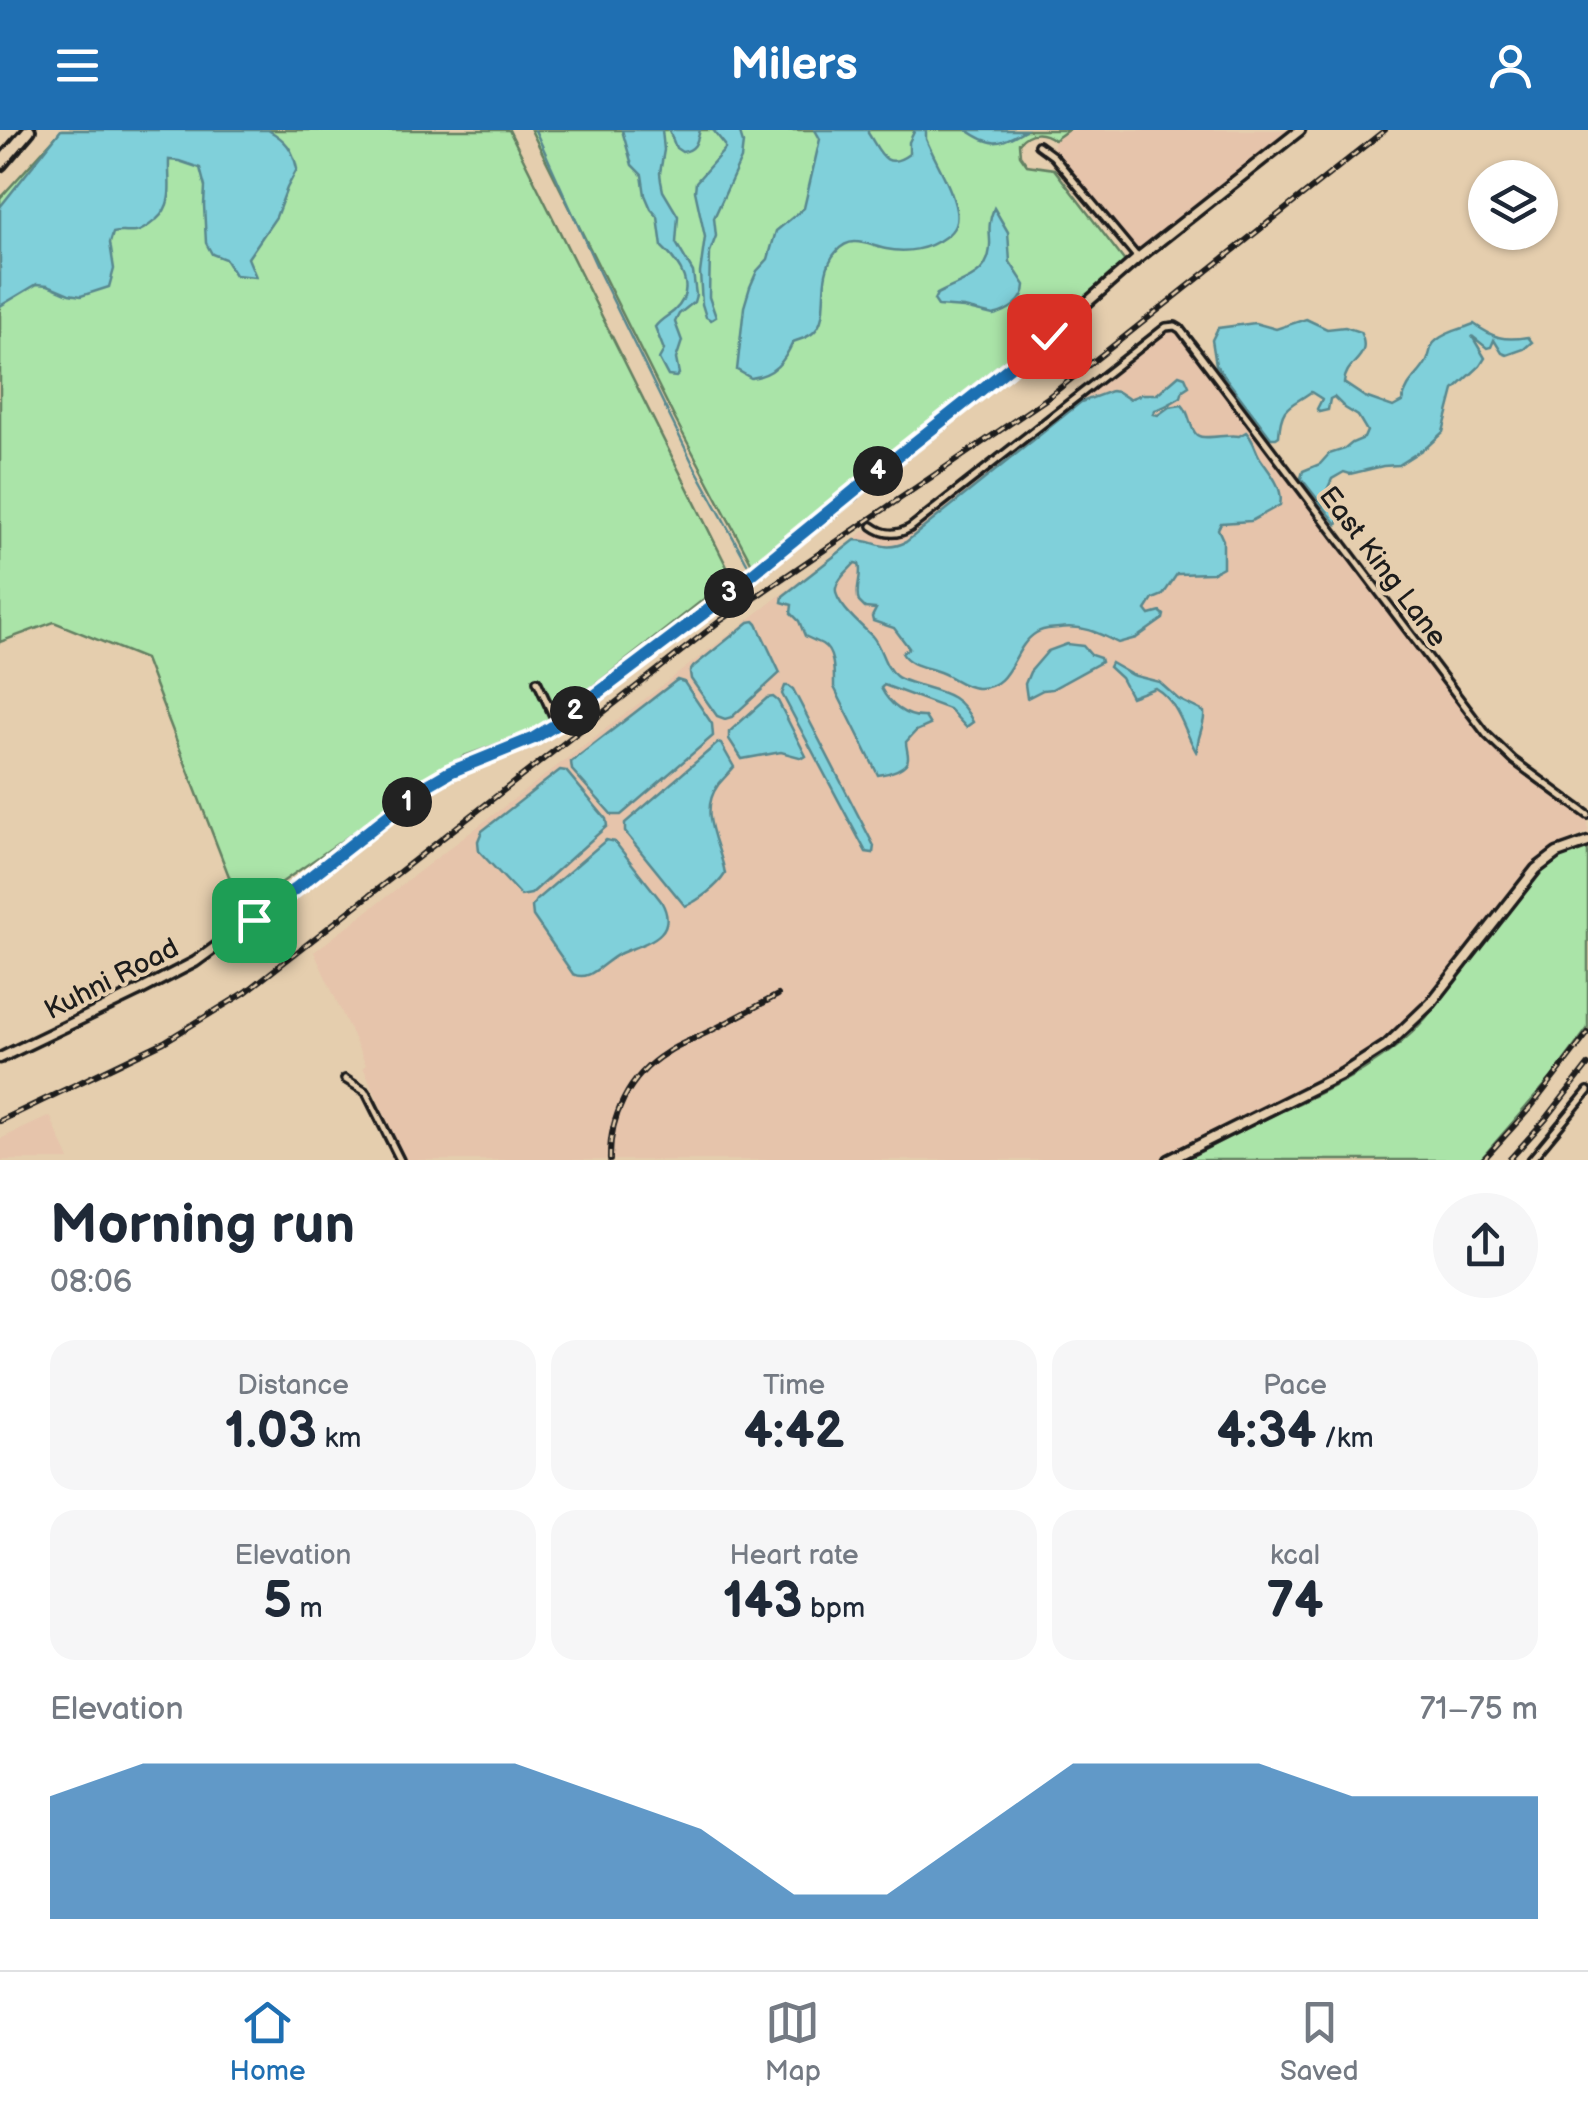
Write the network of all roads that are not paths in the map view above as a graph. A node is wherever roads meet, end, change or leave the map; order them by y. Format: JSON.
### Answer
{"nodes":[{"id":1,"x":29,"y":130,"type":"edge"},
{"id":2,"x":1300,"y":130,"type":"edge"},
{"id":3,"x":1038,"y":146,"type":"dead end"},
{"id":4,"x":0,"y":164,"type":"edge"},
{"id":5,"x":1138,"y":258,"type":"junction"},
{"id":6,"x":872,"y":526,"type":"dead end"},
{"id":7,"x":537,"y":681,"type":"dead end"},
{"id":8,"x":557,"y":724,"type":"junction"},
{"id":9,"x":1588,"y":815,"type":"edge"},
{"id":10,"x":1588,"y":842,"type":"edge"},
{"id":11,"x":0,"y":1058,"type":"edge"},
{"id":12,"x":345,"y":1079,"type":"dead end"},
{"id":13,"x":1588,"y":1091,"type":"edge"},
{"id":14,"x":400,"y":1160,"type":"edge"},
{"id":15,"x":1169,"y":1160,"type":"edge"},
{"id":16,"x":1530,"y":1160,"type":"edge"}],
"edges":[{"from":1,"to":4,"type":"highway"},
{"from":2,"to":5,"type":"street","name":"Kuhni Road"},
{"from":3,"to":5,"type":"street"},
{"from":5,"to":8,"type":"street","name":"Kuhni Road"},
{"from":6,"to":9,"type":"street","name":"East King Lane"},
{"from":7,"to":8,"type":"street"},
{"from":8,"to":11,"type":"street","name":"Kuhni Road"},
{"from":10,"to":15,"type":"street"},
{"from":12,"to":14,"type":"street"},
{"from":13,"to":16,"type":"street"}]}
